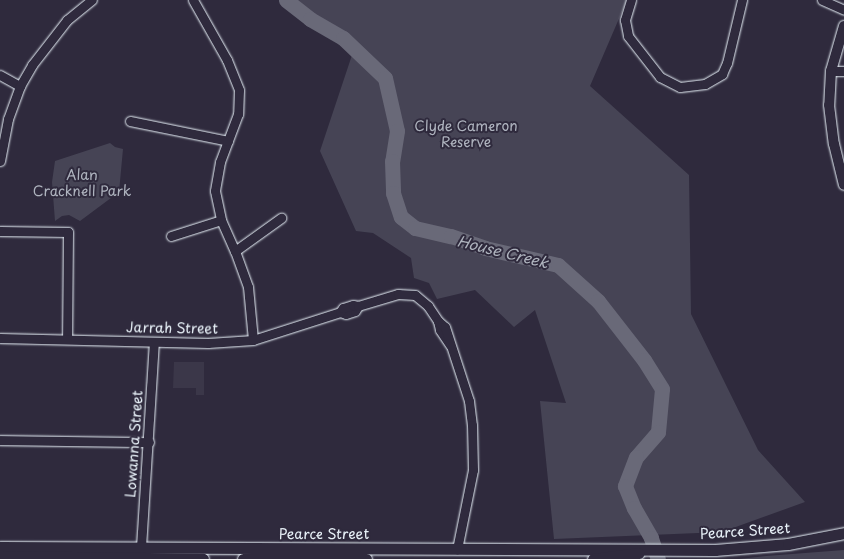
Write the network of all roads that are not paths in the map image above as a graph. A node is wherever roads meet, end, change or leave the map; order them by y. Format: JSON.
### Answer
{"nodes":[{"id":1,"x":92,"y":0,"type":"edge"},
{"id":2,"x":193,"y":0,"type":"edge"},
{"id":3,"x":631,"y":0,"type":"edge"},
{"id":4,"x":742,"y":0,"type":"edge"},
{"id":5,"x":822,"y":0,"type":"edge"},
{"id":6,"x":844,"y":10,"type":"edge"},
{"id":7,"x":844,"y":26,"type":"edge"},
{"id":8,"x":831,"y":70,"type":"junction"},
{"id":9,"x":844,"y":71,"type":"edge"},
{"id":10,"x":0,"y":75,"type":"edge"},
{"id":11,"x":20,"y":86,"type":"junction"},
{"id":12,"x":130,"y":121,"type":"dead end"},
{"id":13,"x":228,"y":141,"type":"junction"},
{"id":14,"x":0,"y":161,"type":"edge"},
{"id":15,"x":844,"y":185,"type":"edge"},
{"id":16,"x":282,"y":218,"type":"dead end"},
{"id":17,"x":221,"y":220,"type":"junction"},
{"id":18,"x":0,"y":231,"type":"edge"},
{"id":19,"x":171,"y":236,"type":"dead end"},
{"id":20,"x":235,"y":251,"type":"junction"},
{"id":21,"x":0,"y":338,"type":"edge"},
{"id":22,"x":67,"y":338,"type":"junction"},
{"id":23,"x":253,"y":340,"type":"junction"},
{"id":24,"x":154,"y":342,"type":"junction"},
{"id":25,"x":0,"y":440,"type":"edge"},
{"id":26,"x":148,"y":442,"type":"junction"},
{"id":27,"x":844,"y":533,"type":"edge"},
{"id":28,"x":648,"y":550,"type":"junction"},
{"id":29,"x":141,"y":552,"type":"junction"},
{"id":30,"x":2,"y":553,"type":"edge"},
{"id":31,"x":210,"y":554,"type":"edge"},
{"id":32,"x":457,"y":554,"type":"edge"},
{"id":33,"x":573,"y":555,"type":"edge"},
{"id":34,"x":203,"y":559,"type":"edge"},
{"id":35,"x":243,"y":559,"type":"edge"},
{"id":36,"x":334,"y":559,"type":"edge"},
{"id":37,"x":366,"y":559,"type":"edge"},
{"id":38,"x":593,"y":559,"type":"edge"}],
"edges":[{"from":1,"to":11,"type":"street"},
{"from":2,"to":13,"type":"street"},
{"from":3,"to":4,"type":"street"},
{"from":5,"to":6,"type":"street"},
{"from":7,"to":8,"type":"street"},
{"from":8,"to":9,"type":"street"},
{"from":8,"to":15,"type":"street"},
{"from":10,"to":11,"type":"street"},
{"from":11,"to":14,"type":"street"},
{"from":12,"to":13,"type":"street"},
{"from":13,"to":17,"type":"street"},
{"from":16,"to":20,"type":"street"},
{"from":17,"to":19,"type":"street"},
{"from":17,"to":20,"type":"street"},
{"from":18,"to":22,"type":"street"},
{"from":20,"to":23,"type":"street"},
{"from":21,"to":22,"type":"street","name":"Jarrah Street"},
{"from":22,"to":24,"type":"street","name":"Jarrah Street"},
{"from":23,"to":24,"type":"street","name":"Jarrah Street"},
{"from":23,"to":32,"type":"street","name":"Jarrah Street"},
{"from":24,"to":26,"type":"street","name":"Lowanna Street"},
{"from":25,"to":26,"type":"street"},
{"from":26,"to":29,"type":"street","name":"Lowanna Street"},
{"from":27,"to":28,"type":"main road","name":"Pearce Street"},
{"from":28,"to":33,"type":"main road","name":"Pearce Street"},
{"from":28,"to":38,"type":"main road","name":"Pearce Street"},
{"from":29,"to":30,"type":"main road","name":"Pearce Street"},
{"from":29,"to":31,"type":"main road","name":"Pearce Street"},
{"from":29,"to":34,"type":"main road","name":"Pearce Street"},
{"from":31,"to":32,"type":"main road","name":"Pearce Street"},
{"from":32,"to":33,"type":"main road","name":"Pearce Street"},
{"from":35,"to":36,"type":"main road","name":"Pearce Street"},
{"from":36,"to":37,"type":"main road","name":"Pearce Street"}]}
